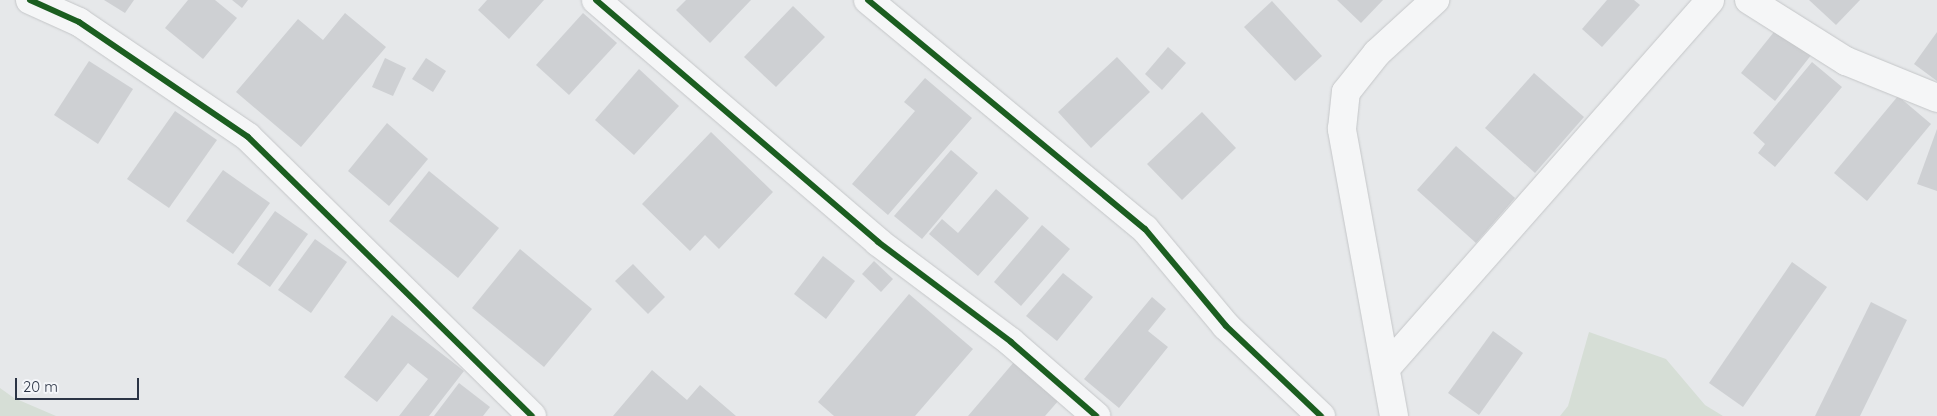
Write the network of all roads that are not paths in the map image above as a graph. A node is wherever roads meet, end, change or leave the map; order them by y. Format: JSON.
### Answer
{"nodes":[{"id":1,"x":30,"y":0,"type":"edge"},
{"id":2,"x":596,"y":0,"type":"edge"},
{"id":3,"x":868,"y":0,"type":"edge"},
{"id":4,"x":1435,"y":0,"type":"edge"},
{"id":5,"x":1710,"y":0,"type":"edge"},
{"id":6,"x":1749,"y":0,"type":"edge"},
{"id":7,"x":1937,"y":98,"type":"edge"},
{"id":8,"x":1386,"y":368,"type":"junction"},
{"id":9,"x":532,"y":416,"type":"edge"},
{"id":10,"x":1096,"y":416,"type":"edge"},
{"id":11,"x":1321,"y":416,"type":"edge"},
{"id":12,"x":1394,"y":416,"type":"edge"}],
"edges":[{"from":1,"to":9,"type":"street"},
{"from":2,"to":10,"type":"street"},
{"from":3,"to":11,"type":"street"},
{"from":4,"to":8,"type":"street"},
{"from":5,"to":8,"type":"street"},
{"from":6,"to":7,"type":"street"},
{"from":8,"to":12,"type":"street"}]}
